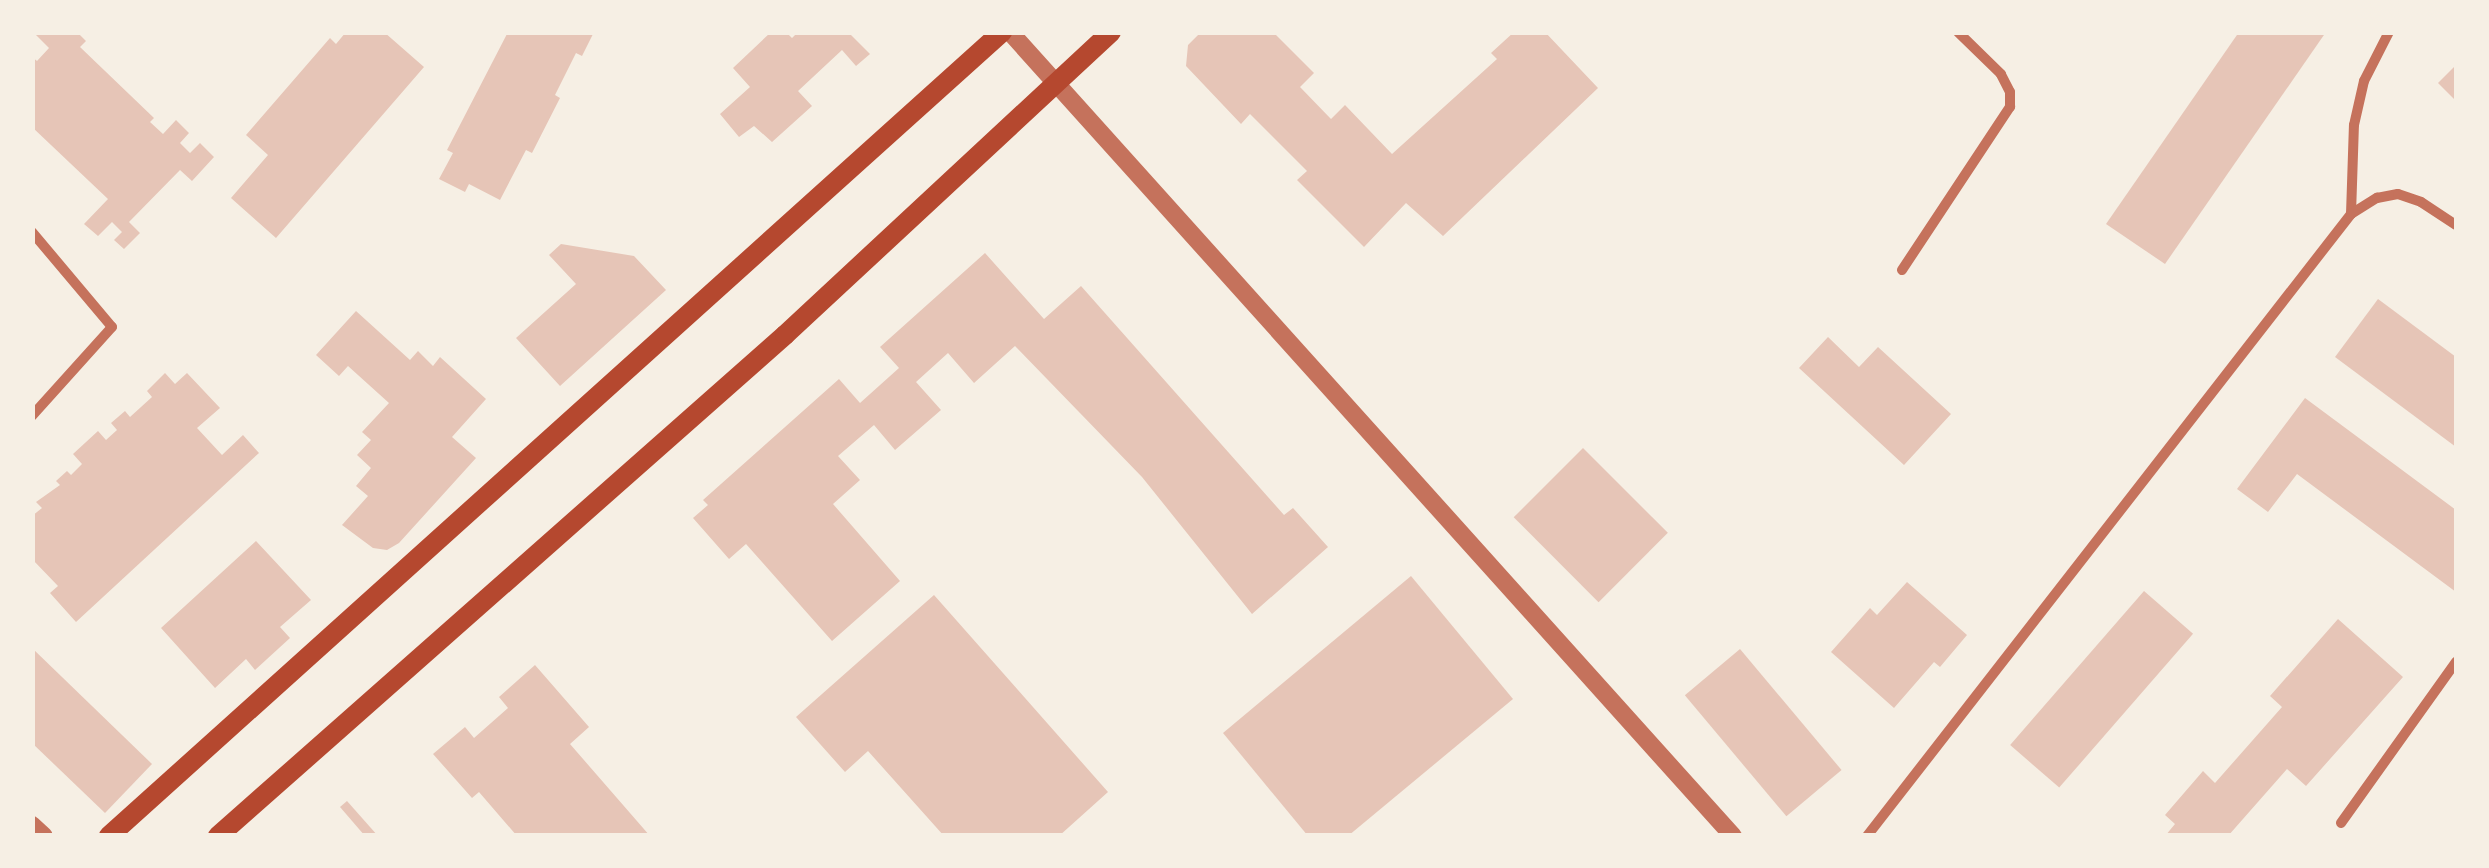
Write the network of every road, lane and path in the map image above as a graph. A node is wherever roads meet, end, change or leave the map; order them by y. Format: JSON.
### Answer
{"nodes":[{"id":1,"x":1006,"y":32,"type":"edge"},
{"id":2,"x":1111,"y":32,"type":"edge"},
{"id":3,"x":1958,"y":32,"type":"edge"},
{"id":4,"x":2388,"y":32,"type":"edge"},
{"id":5,"x":1056,"y":87,"type":"junction"},
{"id":6,"x":2351,"y":214,"type":"junction"},
{"id":7,"x":2456,"y":225,"type":"edge"},
{"id":8,"x":32,"y":232,"type":"edge"},
{"id":9,"x":1902,"y":270,"type":"dead end"},
{"id":10,"x":32,"y":416,"type":"edge"},
{"id":11,"x":2456,"y":662,"type":"edge"},
{"id":12,"x":2341,"y":823,"type":"dead end"},
{"id":13,"x":32,"y":825,"type":"edge"},
{"id":14,"x":44,"y":836,"type":"edge"},
{"id":15,"x":109,"y":836,"type":"edge"},
{"id":16,"x":218,"y":836,"type":"edge"},
{"id":17,"x":1733,"y":836,"type":"edge"},
{"id":18,"x":1867,"y":836,"type":"edge"}],
"edges":[{"from":1,"to":5,"type":"street"},
{"from":1,"to":15,"type":"main road"},
{"from":2,"to":5,"type":"main road"},
{"from":3,"to":9,"type":"street"},
{"from":4,"to":6,"type":"street"},
{"from":5,"to":16,"type":"main road"},
{"from":5,"to":17,"type":"street"},
{"from":6,"to":7,"type":"street"},
{"from":6,"to":18,"type":"street"},
{"from":8,"to":10,"type":"street"},
{"from":11,"to":12,"type":"street"},
{"from":13,"to":14,"type":"street"}]}
